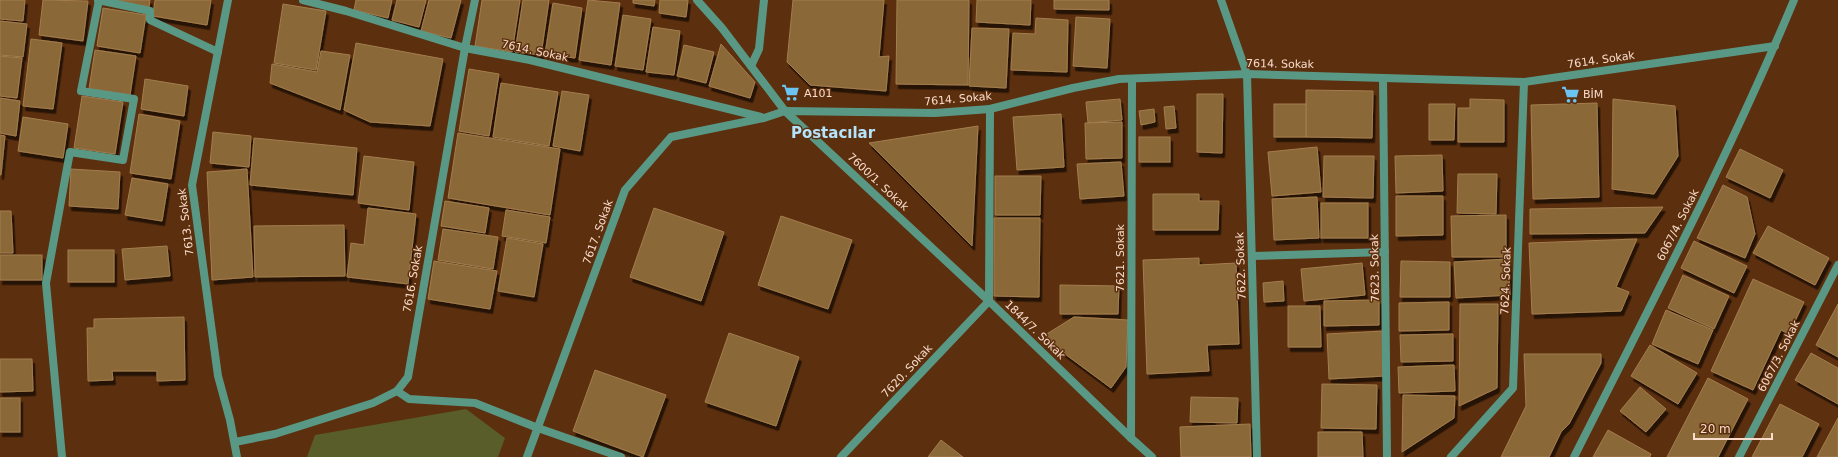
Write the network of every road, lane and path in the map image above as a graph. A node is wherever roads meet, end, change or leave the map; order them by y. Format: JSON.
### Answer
{"nodes":[{"id":1,"x":98,"y":0,"type":"edge"},
{"id":2,"x":228,"y":0,"type":"edge"},
{"id":3,"x":302,"y":0,"type":"edge"},
{"id":4,"x":475,"y":0,"type":"edge"},
{"id":5,"x":697,"y":0,"type":"edge"},
{"id":6,"x":764,"y":0,"type":"edge"},
{"id":7,"x":1221,"y":0,"type":"edge"},
{"id":8,"x":1794,"y":0,"type":"edge"},
{"id":9,"x":1775,"y":46,"type":"junction"},
{"id":10,"x":465,"y":48,"type":"junction"},
{"id":11,"x":218,"y":52,"type":"junction"},
{"id":12,"x":751,"y":66,"type":"junction"},
{"id":13,"x":1247,"y":74,"type":"junction"},
{"id":14,"x":1132,"y":78,"type":"junction"},
{"id":15,"x":1383,"y":78,"type":"junction"},
{"id":16,"x":1524,"y":82,"type":"junction"},
{"id":17,"x":990,"y":109,"type":"junction"},
{"id":18,"x":785,"y":111,"type":"junction"},
{"id":19,"x":764,"y":118,"type":"junction"},
{"id":20,"x":1385,"y":252,"type":"junction"},
{"id":21,"x":1252,"y":256,"type":"junction"},
{"id":22,"x":1838,"y":265,"type":"edge"},
{"id":23,"x":989,"y":301,"type":"junction"},
{"id":24,"x":397,"y":391,"type":"junction"},
{"id":25,"x":538,"y":428,"type":"junction"},
{"id":26,"x":1130,"y":438,"type":"junction"},
{"id":27,"x":235,"y":442,"type":"junction"},
{"id":28,"x":62,"y":457,"type":"edge"},
{"id":29,"x":237,"y":457,"type":"edge"},
{"id":30,"x":527,"y":457,"type":"edge"},
{"id":31,"x":621,"y":457,"type":"edge"},
{"id":32,"x":841,"y":457,"type":"edge"},
{"id":33,"x":1152,"y":457,"type":"edge"},
{"id":34,"x":1257,"y":457,"type":"edge"},
{"id":35,"x":1387,"y":457,"type":"edge"},
{"id":36,"x":1451,"y":457,"type":"edge"},
{"id":37,"x":1574,"y":457,"type":"edge"},
{"id":38,"x":1738,"y":457,"type":"edge"}],
"edges":[{"from":1,"to":11,"type":"street"},
{"from":1,"to":28,"type":"street"},
{"from":2,"to":11,"type":"street","name":"7613. Sokak"},
{"from":3,"to":10,"type":"street","name":"7614. Sokak"},
{"from":4,"to":10,"type":"street","name":"7616. Sokak"},
{"from":5,"to":12,"type":"street","name":"7600/1. Sokak"},
{"from":6,"to":12,"type":"street"},
{"from":7,"to":13,"type":"street","name":"7622. Sokak"},
{"from":8,"to":9,"type":"street","name":"6067/4. Sokak"},
{"from":9,"to":16,"type":"street","name":"7614. Sokak"},
{"from":9,"to":37,"type":"street","name":"6067/4. Sokak"},
{"from":10,"to":19,"type":"street","name":"7614. Sokak"},
{"from":10,"to":24,"type":"street","name":"7616. Sokak"},
{"from":11,"to":27,"type":"street","name":"7613. Sokak"},
{"from":12,"to":18,"type":"street","name":"7600/1. Sokak"},
{"from":13,"to":14,"type":"street","name":"7614. Sokak"},
{"from":13,"to":15,"type":"street","name":"7614. Sokak"},
{"from":13,"to":21,"type":"street","name":"7622. Sokak"},
{"from":14,"to":17,"type":"street","name":"7614. Sokak"},
{"from":14,"to":26,"type":"street","name":"7621. Sokak"},
{"from":15,"to":16,"type":"street","name":"7614. Sokak"},
{"from":15,"to":20,"type":"street","name":"7623. Sokak"},
{"from":16,"to":36,"type":"street","name":"7624. Sokak"},
{"from":17,"to":18,"type":"street","name":"7614. Sokak"},
{"from":17,"to":23,"type":"street","name":"1844/7. Sokak"},
{"from":18,"to":19,"type":"street","name":"7617. Sokak"},
{"from":18,"to":23,"type":"street","name":"7600/1. Sokak"},
{"from":19,"to":25,"type":"street","name":"7617. Sokak"},
{"from":20,"to":21,"type":"street"},
{"from":20,"to":35,"type":"street","name":"7623. Sokak"},
{"from":21,"to":34,"type":"street","name":"7622. Sokak"},
{"from":22,"to":38,"type":"street","name":"6067/3. Sokak"},
{"from":23,"to":26,"type":"street","name":"1844/7. Sokak"},
{"from":23,"to":32,"type":"street","name":"7620. Sokak"},
{"from":24,"to":25,"type":"street"},
{"from":24,"to":27,"type":"street","name":"7616. Sokak"},
{"from":25,"to":30,"type":"street","name":"7617. Sokak"},
{"from":25,"to":31,"type":"street"},
{"from":26,"to":33,"type":"street","name":"1844/7. Sokak"},
{"from":27,"to":29,"type":"street","name":"7613. Sokak"}]}
